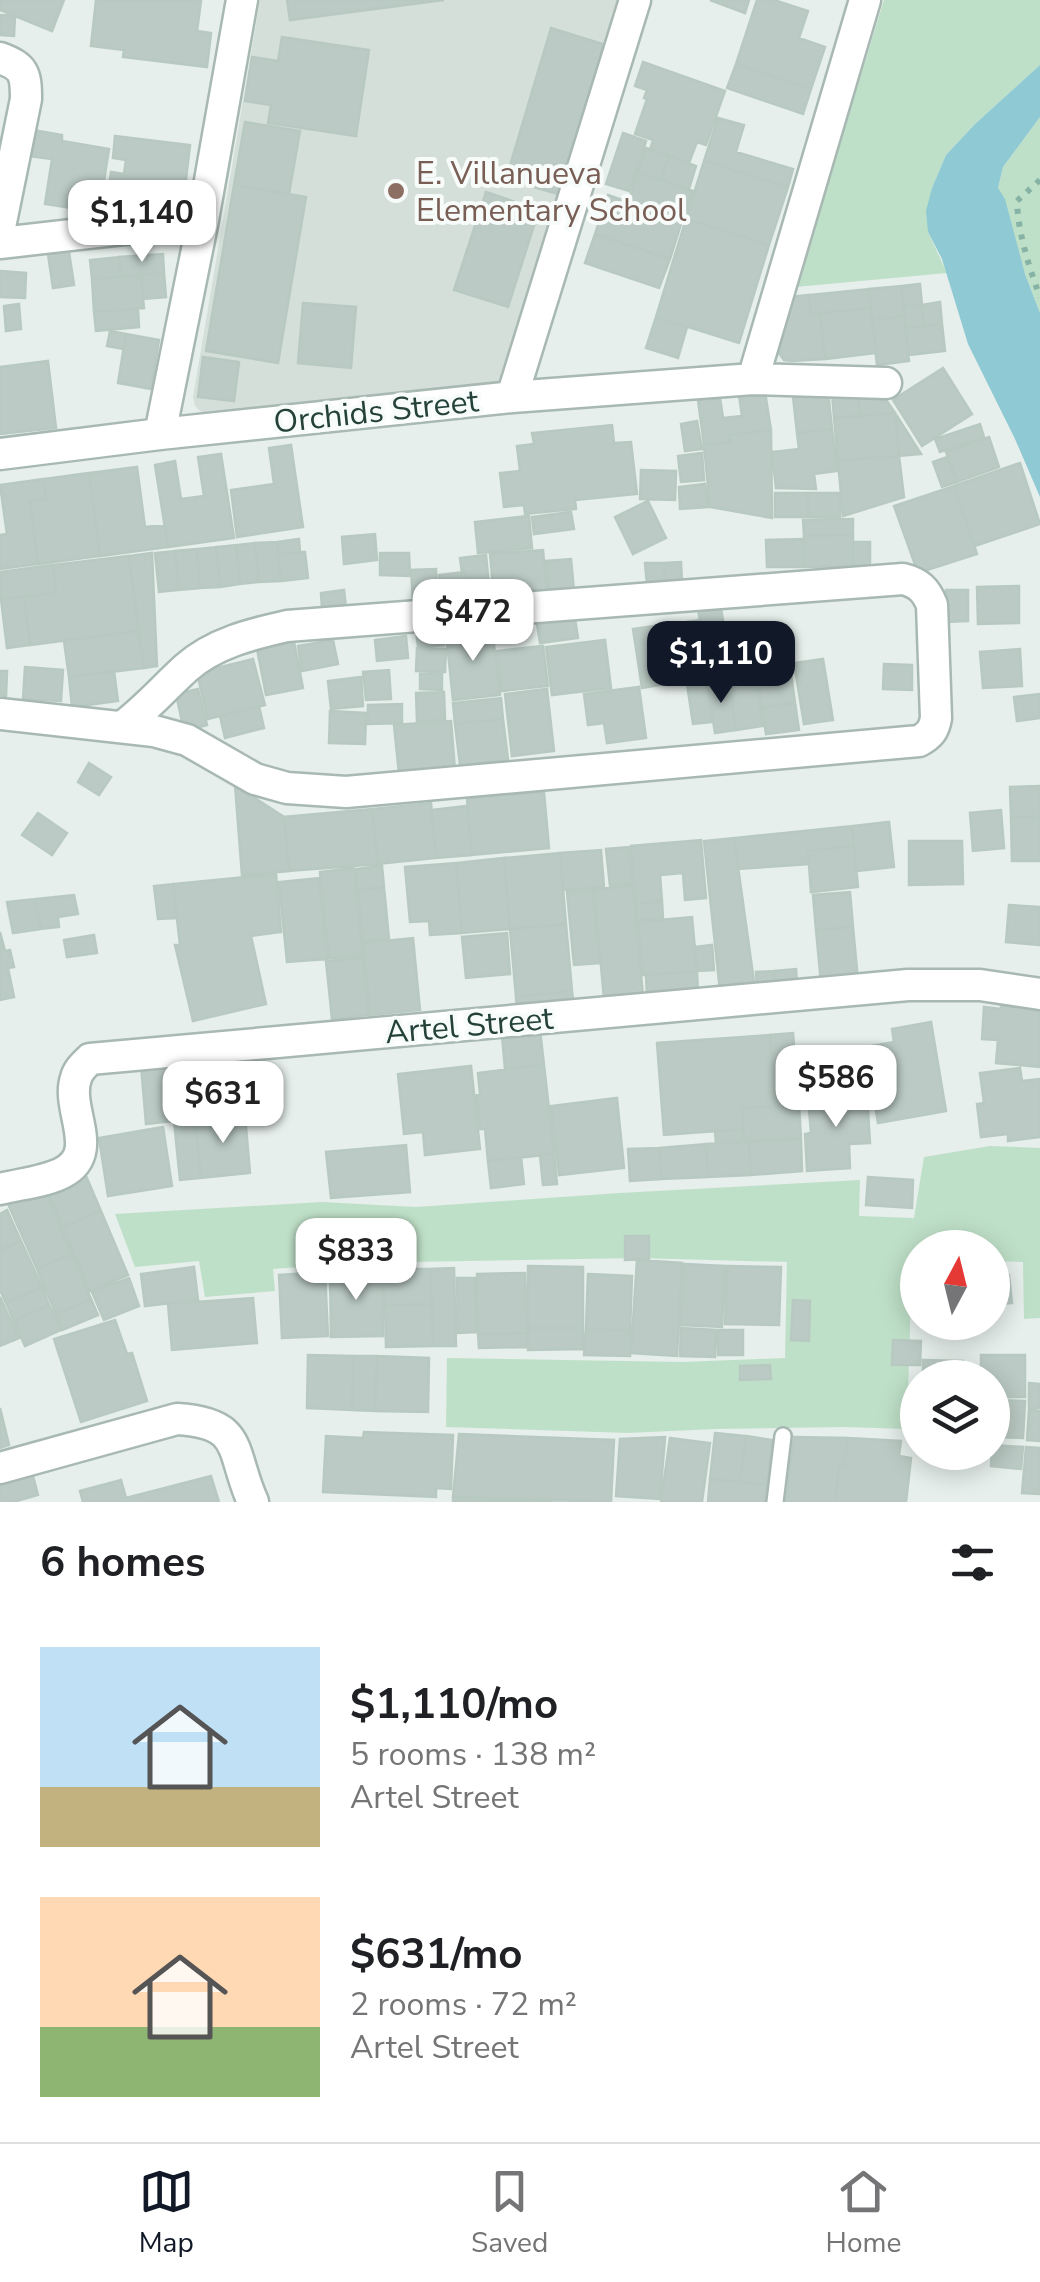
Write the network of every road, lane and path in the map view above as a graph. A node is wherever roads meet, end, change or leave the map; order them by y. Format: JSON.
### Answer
{"nodes":[{"id":1,"x":242,"y":0,"type":"edge"},
{"id":2,"x":635,"y":0,"type":"edge"},
{"id":3,"x":864,"y":0,"type":"edge"},
{"id":4,"x":0,"y":58,"type":"edge"},
{"id":5,"x":1040,"y":180,"type":"edge"},
{"id":6,"x":203,"y":220,"type":"junction"},
{"id":7,"x":0,"y":227,"type":"edge"},
{"id":8,"x":0,"y":242,"type":"edge"},
{"id":9,"x":1040,"y":297,"type":"edge"},
{"id":10,"x":753,"y":379,"type":"junction"},
{"id":11,"x":886,"y":383,"type":"dead end"},
{"id":12,"x":512,"y":396,"type":"junction"},
{"id":13,"x":160,"y":434,"type":"junction"},
{"id":14,"x":0,"y":454,"type":"edge"},
{"id":15,"x":0,"y":714,"type":"edge"},
{"id":16,"x":122,"y":728,"type":"junction"},
{"id":17,"x":1040,"y":994,"type":"edge"},
{"id":18,"x":0,"y":1189,"type":"edge"},
{"id":19,"x":783,"y":1436,"type":"dead end"},
{"id":20,"x":0,"y":1468,"type":"edge"},
{"id":21,"x":253,"y":1502,"type":"edge"},
{"id":22,"x":775,"y":1502,"type":"edge"}],
"edges":[{"from":1,"to":6,"type":"street"},
{"from":2,"to":12,"type":"street"},
{"from":3,"to":10,"type":"street"},
{"from":4,"to":7,"type":"street"},
{"from":5,"to":9,"type":"path"},
{"from":6,"to":8,"type":"street"},
{"from":6,"to":13,"type":"street"},
{"from":10,"to":11,"type":"street","name":"Orchids Street"},
{"from":10,"to":12,"type":"street","name":"Orchids Street"},
{"from":12,"to":13,"type":"street","name":"Orchids Street"},
{"from":13,"to":14,"type":"street","name":"Orchids Street"},
{"from":15,"to":16,"type":"street"},
{"from":16,"to":16,"type":"street"},
{"from":17,"to":18,"type":"street","name":"Artel Street"},
{"from":19,"to":22,"type":"lane"},
{"from":20,"to":21,"type":"street"}]}
